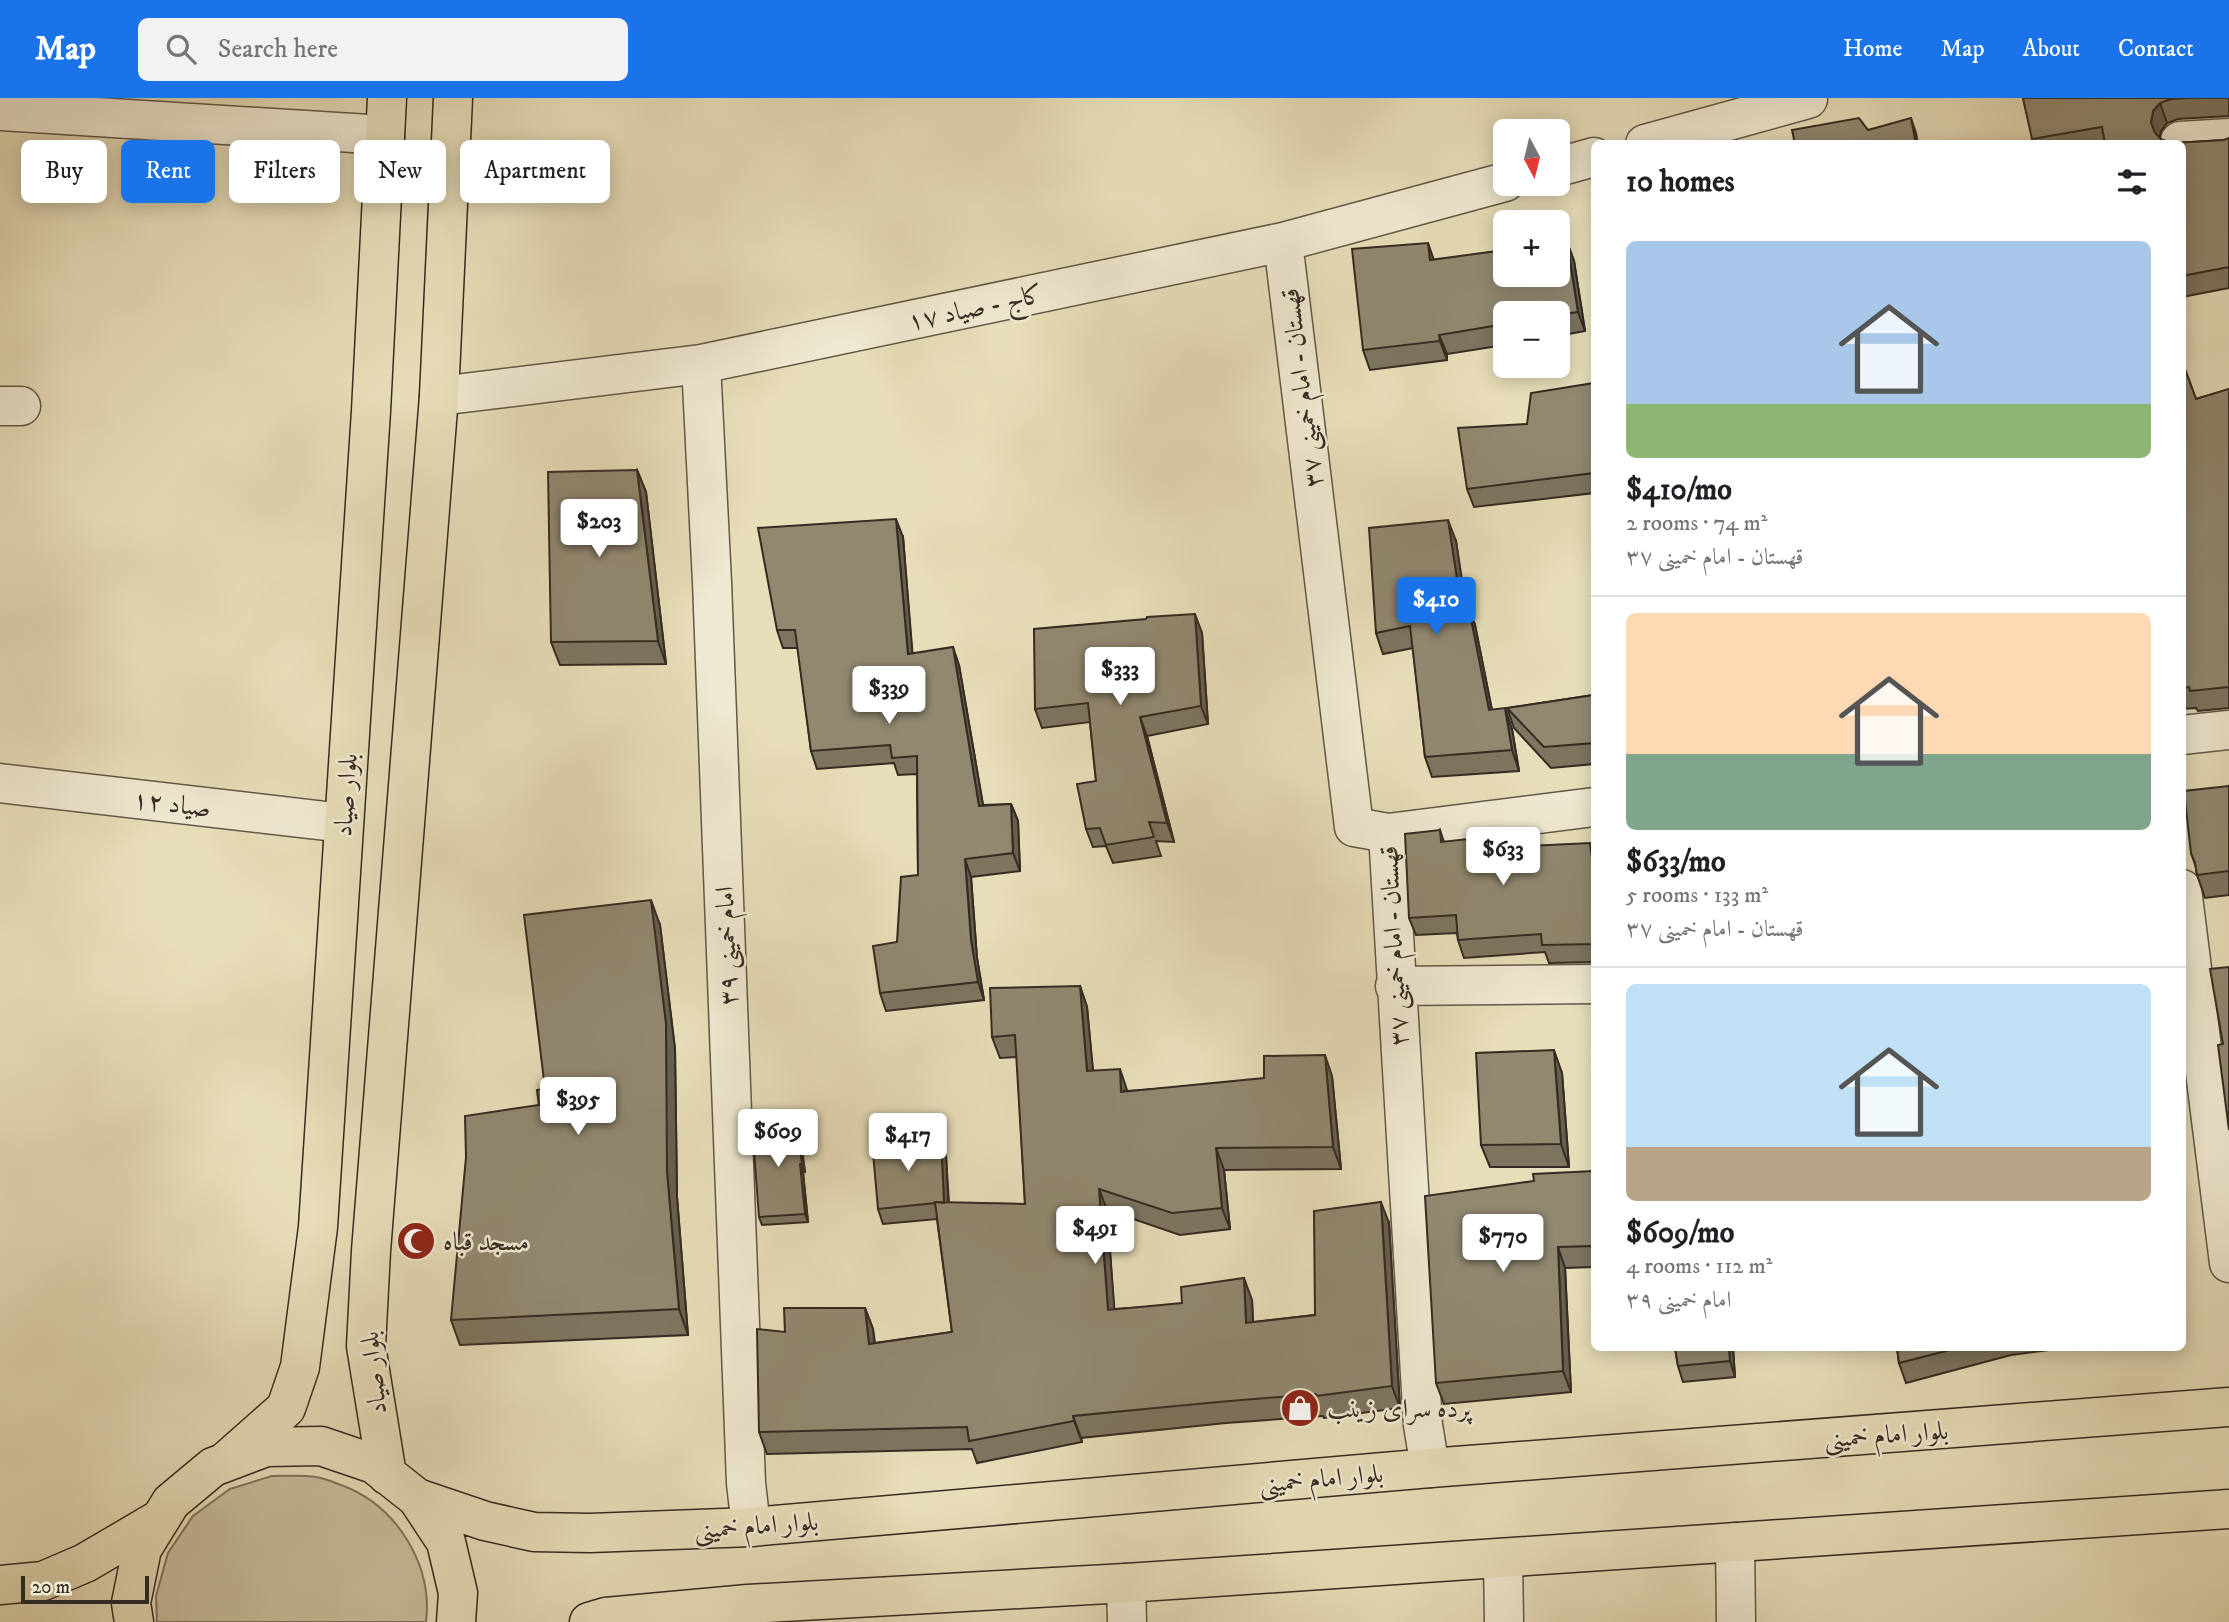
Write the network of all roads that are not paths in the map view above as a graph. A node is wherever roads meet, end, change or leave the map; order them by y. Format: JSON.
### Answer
{"nodes":[{"id":1,"x":387,"y":98,"type":"edge"},
{"id":2,"x":453,"y":98,"type":"edge"},
{"id":3,"x":1808,"y":99,"type":"edge"},
{"id":4,"x":0,"y":111,"type":"edge"},
{"id":5,"x":385,"y":135,"type":"junction"},
{"id":6,"x":2229,"y":138,"type":"edge"},
{"id":7,"x":1659,"y":140,"type":"edge"},
{"id":8,"x":2186,"y":141,"type":"edge"},
{"id":9,"x":1591,"y":158,"type":"edge"},
{"id":10,"x":1570,"y":164,"type":"edge"},
{"id":11,"x":1493,"y":185,"type":"edge"},
{"id":12,"x":1283,"y":243,"type":"junction"},
{"id":13,"x":701,"y":364,"type":"junction"},
{"id":14,"x":439,"y":396,"type":"junction"},
{"id":15,"x":2229,"y":730,"type":"edge"},
{"id":16,"x":2186,"y":735,"type":"edge"},
{"id":17,"x":0,"y":783,"type":"edge"},
{"id":18,"x":1591,"y":807,"type":"edge"},
{"id":19,"x":343,"y":823,"type":"junction"},
{"id":20,"x":1388,"y":833,"type":"junction"},
{"id":21,"x":2186,"y":921,"type":"edge"},
{"id":22,"x":1591,"y":984,"type":"edge"},
{"id":23,"x":1395,"y":986,"type":"junction"},
{"id":24,"x":2229,"y":1263,"type":"edge"},
{"id":25,"x":2229,"y":1407,"type":"edge"},
{"id":26,"x":225,"y":1462,"type":"junction"},
{"id":27,"x":1430,"y":1468,"type":"junction"},
{"id":28,"x":387,"y":1475,"type":"junction"},
{"id":29,"x":417,"y":1498,"type":"junction"},
{"id":30,"x":2229,"y":1509,"type":"edge"},
{"id":31,"x":160,"y":1519,"type":"junction"},
{"id":32,"x":751,"y":1527,"type":"junction"},
{"id":33,"x":1735,"y":1542,"type":"junction"},
{"id":34,"x":1503,"y":1558,"type":"junction"},
{"id":35,"x":1126,"y":1583,"type":"junction"},
{"id":36,"x":0,"y":1586,"type":"edge"},
{"id":37,"x":134,"y":1622,"type":"edge"},
{"id":38,"x":456,"y":1622,"type":"edge"},
{"id":39,"x":589,"y":1622,"type":"edge"},
{"id":40,"x":1127,"y":1622,"type":"edge"},
{"id":41,"x":1504,"y":1622,"type":"edge"},
{"id":42,"x":1736,"y":1622,"type":"edge"}],
"edges":[{"from":1,"to":5,"type":"main road","name":"بلوار صیاد"},
{"from":2,"to":14,"type":"main road","name":"بلوار صیاد"},
{"from":3,"to":7,"type":"street"},
{"from":4,"to":5,"type":"street"},
{"from":5,"to":19,"type":"main road","name":"بلوار صیاد"},
{"from":6,"to":8,"type":"street"},
{"from":9,"to":10,"type":"street"},
{"from":11,"to":12,"type":"street","name":"کاج - صیاد ۱۷"},
{"from":12,"to":13,"type":"street","name":"کاج - صیاد ۱۷"},
{"from":12,"to":20,"type":"street","name":"قهستان - امام خمینی ۳۷"},
{"from":13,"to":14,"type":"street","name":"کاج - صیاد ۱۷"},
{"from":13,"to":32,"type":"street","name":"امام خمینی ۳۹"},
{"from":14,"to":28,"type":"main road","name":"بلوار صیاد"},
{"from":15,"to":16,"type":"street"},
{"from":17,"to":19,"type":"street","name":"صیاد ۱۲"},
{"from":18,"to":20,"type":"street"},
{"from":19,"to":26,"type":"main road","name":"بلوار صیاد"},
{"from":20,"to":23,"type":"street","name":"قهستان - امام خمینی ۳۷"},
{"from":21,"to":24,"type":"street"},
{"from":22,"to":23,"type":"street"},
{"from":23,"to":27,"type":"street","name":"قهستان - امام خمینی ۳۷"},
{"from":25,"to":27,"type":"main road","name":"بلوار امام خمینی"},
{"from":26,"to":28,"type":"main road"},
{"from":26,"to":31,"type":"main road"},
{"from":27,"to":32,"type":"main road","name":"بلوار امام خمینی"},
{"from":28,"to":29,"type":"main road"},
{"from":29,"to":32,"type":"main road","name":"بلوار امام خمینی"},
{"from":29,"to":38,"type":"main road"},
{"from":30,"to":33,"type":"main road"},
{"from":31,"to":36,"type":"main road"},
{"from":31,"to":37,"type":"main road"},
{"from":33,"to":34,"type":"main road"},
{"from":33,"to":42,"type":"street"},
{"from":34,"to":35,"type":"main road"},
{"from":34,"to":41,"type":"street"},
{"from":35,"to":39,"type":"main road"},
{"from":35,"to":40,"type":"street"}]}
